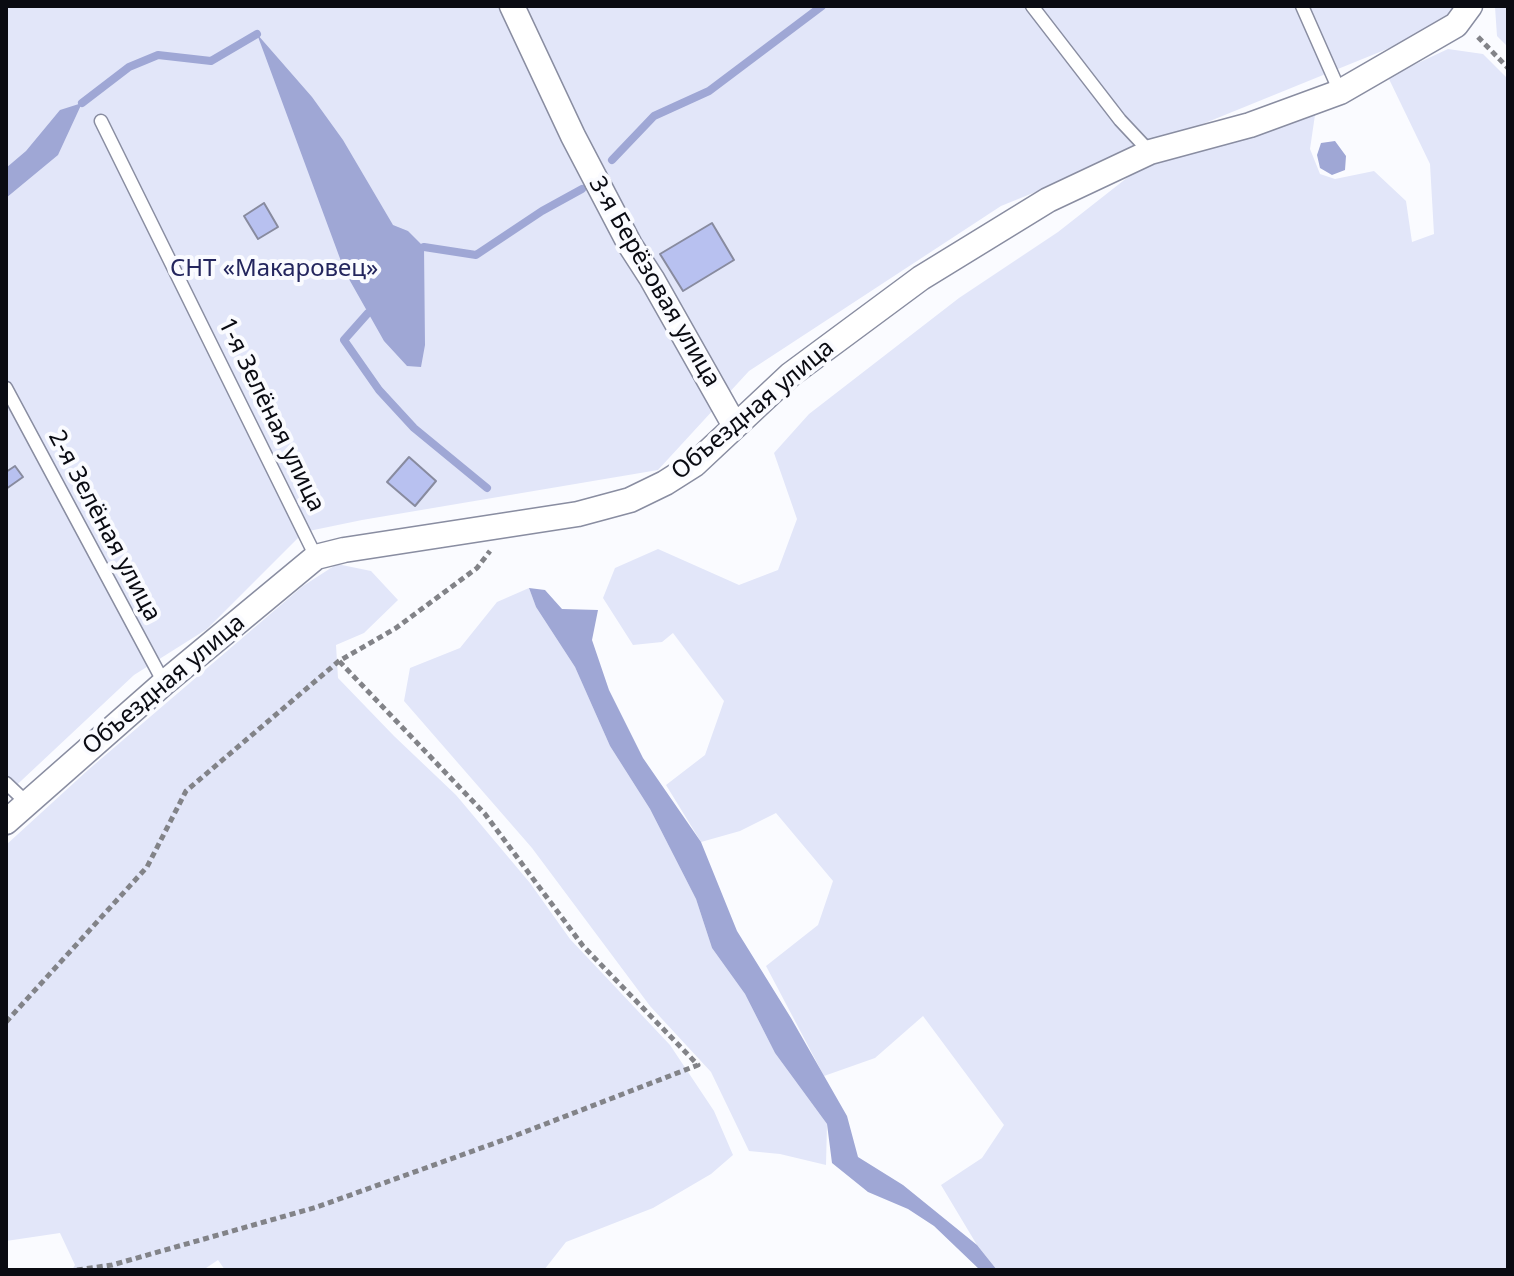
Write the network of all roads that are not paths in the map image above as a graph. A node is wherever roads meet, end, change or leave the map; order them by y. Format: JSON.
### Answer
{"nodes":[{"id":1,"x":512,"y":6,"type":"edge"},
{"id":2,"x":1032,"y":6,"type":"edge"},
{"id":3,"x":1302,"y":6,"type":"edge"},
{"id":4,"x":1463,"y":16,"type":"edge"},
{"id":5,"x":1340,"y":92,"type":"junction"},
{"id":6,"x":101,"y":121,"type":"dead end"},
{"id":7,"x":1150,"y":152,"type":"junction"},
{"id":8,"x":6,"y":388,"type":"edge"},
{"id":9,"x":735,"y":426,"type":"junction"},
{"id":10,"x":316,"y":557,"type":"junction"},
{"id":11,"x":164,"y":683,"type":"junction"},
{"id":12,"x":6,"y":783,"type":"edge"},
{"id":13,"x":26,"y":802,"type":"junction"},
{"id":14,"x":6,"y":822,"type":"edge"}],
"edges":[{"from":1,"to":9,"type":"street","name":"3-я Берёзовая улица"},
{"from":2,"to":7,"type":"lane"},
{"from":3,"to":5,"type":"lane"},
{"from":4,"to":5,"type":"street","name":"Объездная улица"},
{"from":5,"to":7,"type":"street","name":"Объездная улица"},
{"from":6,"to":10,"type":"lane","name":"1-я Зелёная улица"},
{"from":7,"to":9,"type":"street","name":"Объездная улица"},
{"from":8,"to":11,"type":"lane","name":"2-я Зелёная улица"},
{"from":9,"to":10,"type":"street","name":"Объездная улица"},
{"from":10,"to":11,"type":"street","name":"Объездная улица"},
{"from":11,"to":13,"type":"street","name":"Объездная улица"},
{"from":12,"to":13,"type":"lane"},
{"from":13,"to":14,"type":"street","name":"Объездная улица"}]}
